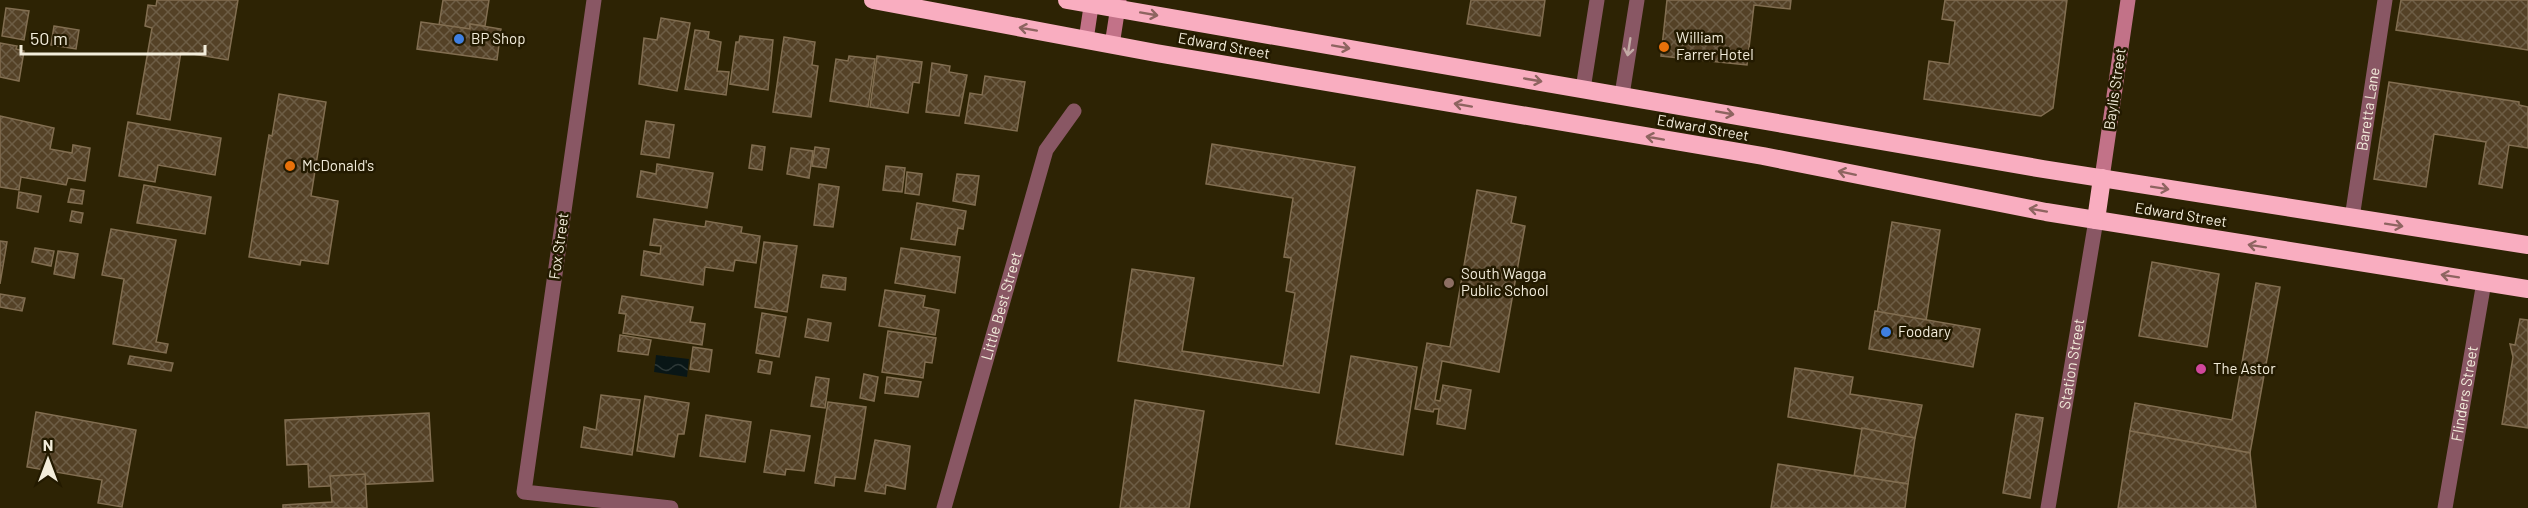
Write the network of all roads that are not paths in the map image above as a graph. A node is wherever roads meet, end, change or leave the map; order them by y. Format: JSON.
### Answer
{"nodes":[{"id":1,"x":594,"y":0,"type":"edge"},
{"id":2,"x":873,"y":0,"type":"edge"},
{"id":3,"x":1067,"y":0,"type":"edge"},
{"id":4,"x":1597,"y":0,"type":"edge"},
{"id":5,"x":1637,"y":0,"type":"edge"},
{"id":6,"x":2128,"y":0,"type":"edge"},
{"id":7,"x":2385,"y":0,"type":"edge"},
{"id":8,"x":1092,"y":2,"type":"edge"},
{"id":9,"x":1118,"y":4,"type":"edge"},
{"id":10,"x":1086,"y":40,"type":"junction"},
{"id":11,"x":1112,"y":45,"type":"junction"},
{"id":12,"x":1583,"y":88,"type":"junction"},
{"id":13,"x":1622,"y":95,"type":"junction"},
{"id":14,"x":1074,"y":111,"type":"dead end"},
{"id":15,"x":2102,"y":178,"type":"junction"},
{"id":16,"x":2352,"y":218,"type":"junction"},
{"id":17,"x":2096,"y":220,"type":"junction"},
{"id":18,"x":2528,"y":245,"type":"edge"},
{"id":19,"x":2484,"y":282,"type":"junction"},
{"id":20,"x":2528,"y":289,"type":"edge"},
{"id":21,"x":671,"y":508,"type":"edge"},
{"id":22,"x":944,"y":508,"type":"edge"},
{"id":23,"x":2048,"y":508,"type":"edge"},
{"id":24,"x":2445,"y":508,"type":"edge"}],
"edges":[{"from":1,"to":21,"type":"street","name":"Fox Street"},
{"from":10,"to":2,"type":"highway","name":"Edward Street","one_way":true},
{"from":3,"to":8,"type":"highway","name":"Edward Street"},
{"from":4,"to":12,"type":"street"},
{"from":5,"to":13,"type":"street","one_way":true},
{"from":6,"to":15,"type":"main road","name":"Baylis Street"},
{"from":7,"to":16,"type":"street","name":"Baretta Lane"},
{"from":8,"to":9,"type":"highway","name":"Edward Street"},
{"from":8,"to":10,"type":"main road"},
{"from":9,"to":11,"type":"main road"},
{"from":9,"to":12,"type":"highway","name":"Edward Street","one_way":true},
{"from":10,"to":11,"type":"highway","name":"Edward Street"},
{"from":17,"to":11,"type":"highway","name":"Edward Street","one_way":true},
{"from":12,"to":13,"type":"highway","name":"Edward Street"},
{"from":13,"to":15,"type":"highway","name":"Edward Street","one_way":true},
{"from":14,"to":22,"type":"street","name":"Little Best Street"},
{"from":15,"to":16,"type":"highway","name":"Edward Street","one_way":true},
{"from":15,"to":17,"type":"highway"},
{"from":16,"to":18,"type":"highway","name":"Edward Street","one_way":true},
{"from":19,"to":17,"type":"highway","name":"Edward Street","one_way":true},
{"from":17,"to":23,"type":"street","name":"Station Street"},
{"from":19,"to":20,"type":"highway","name":"Edward Street"},
{"from":19,"to":24,"type":"street","name":"Flinders Street"}]}
